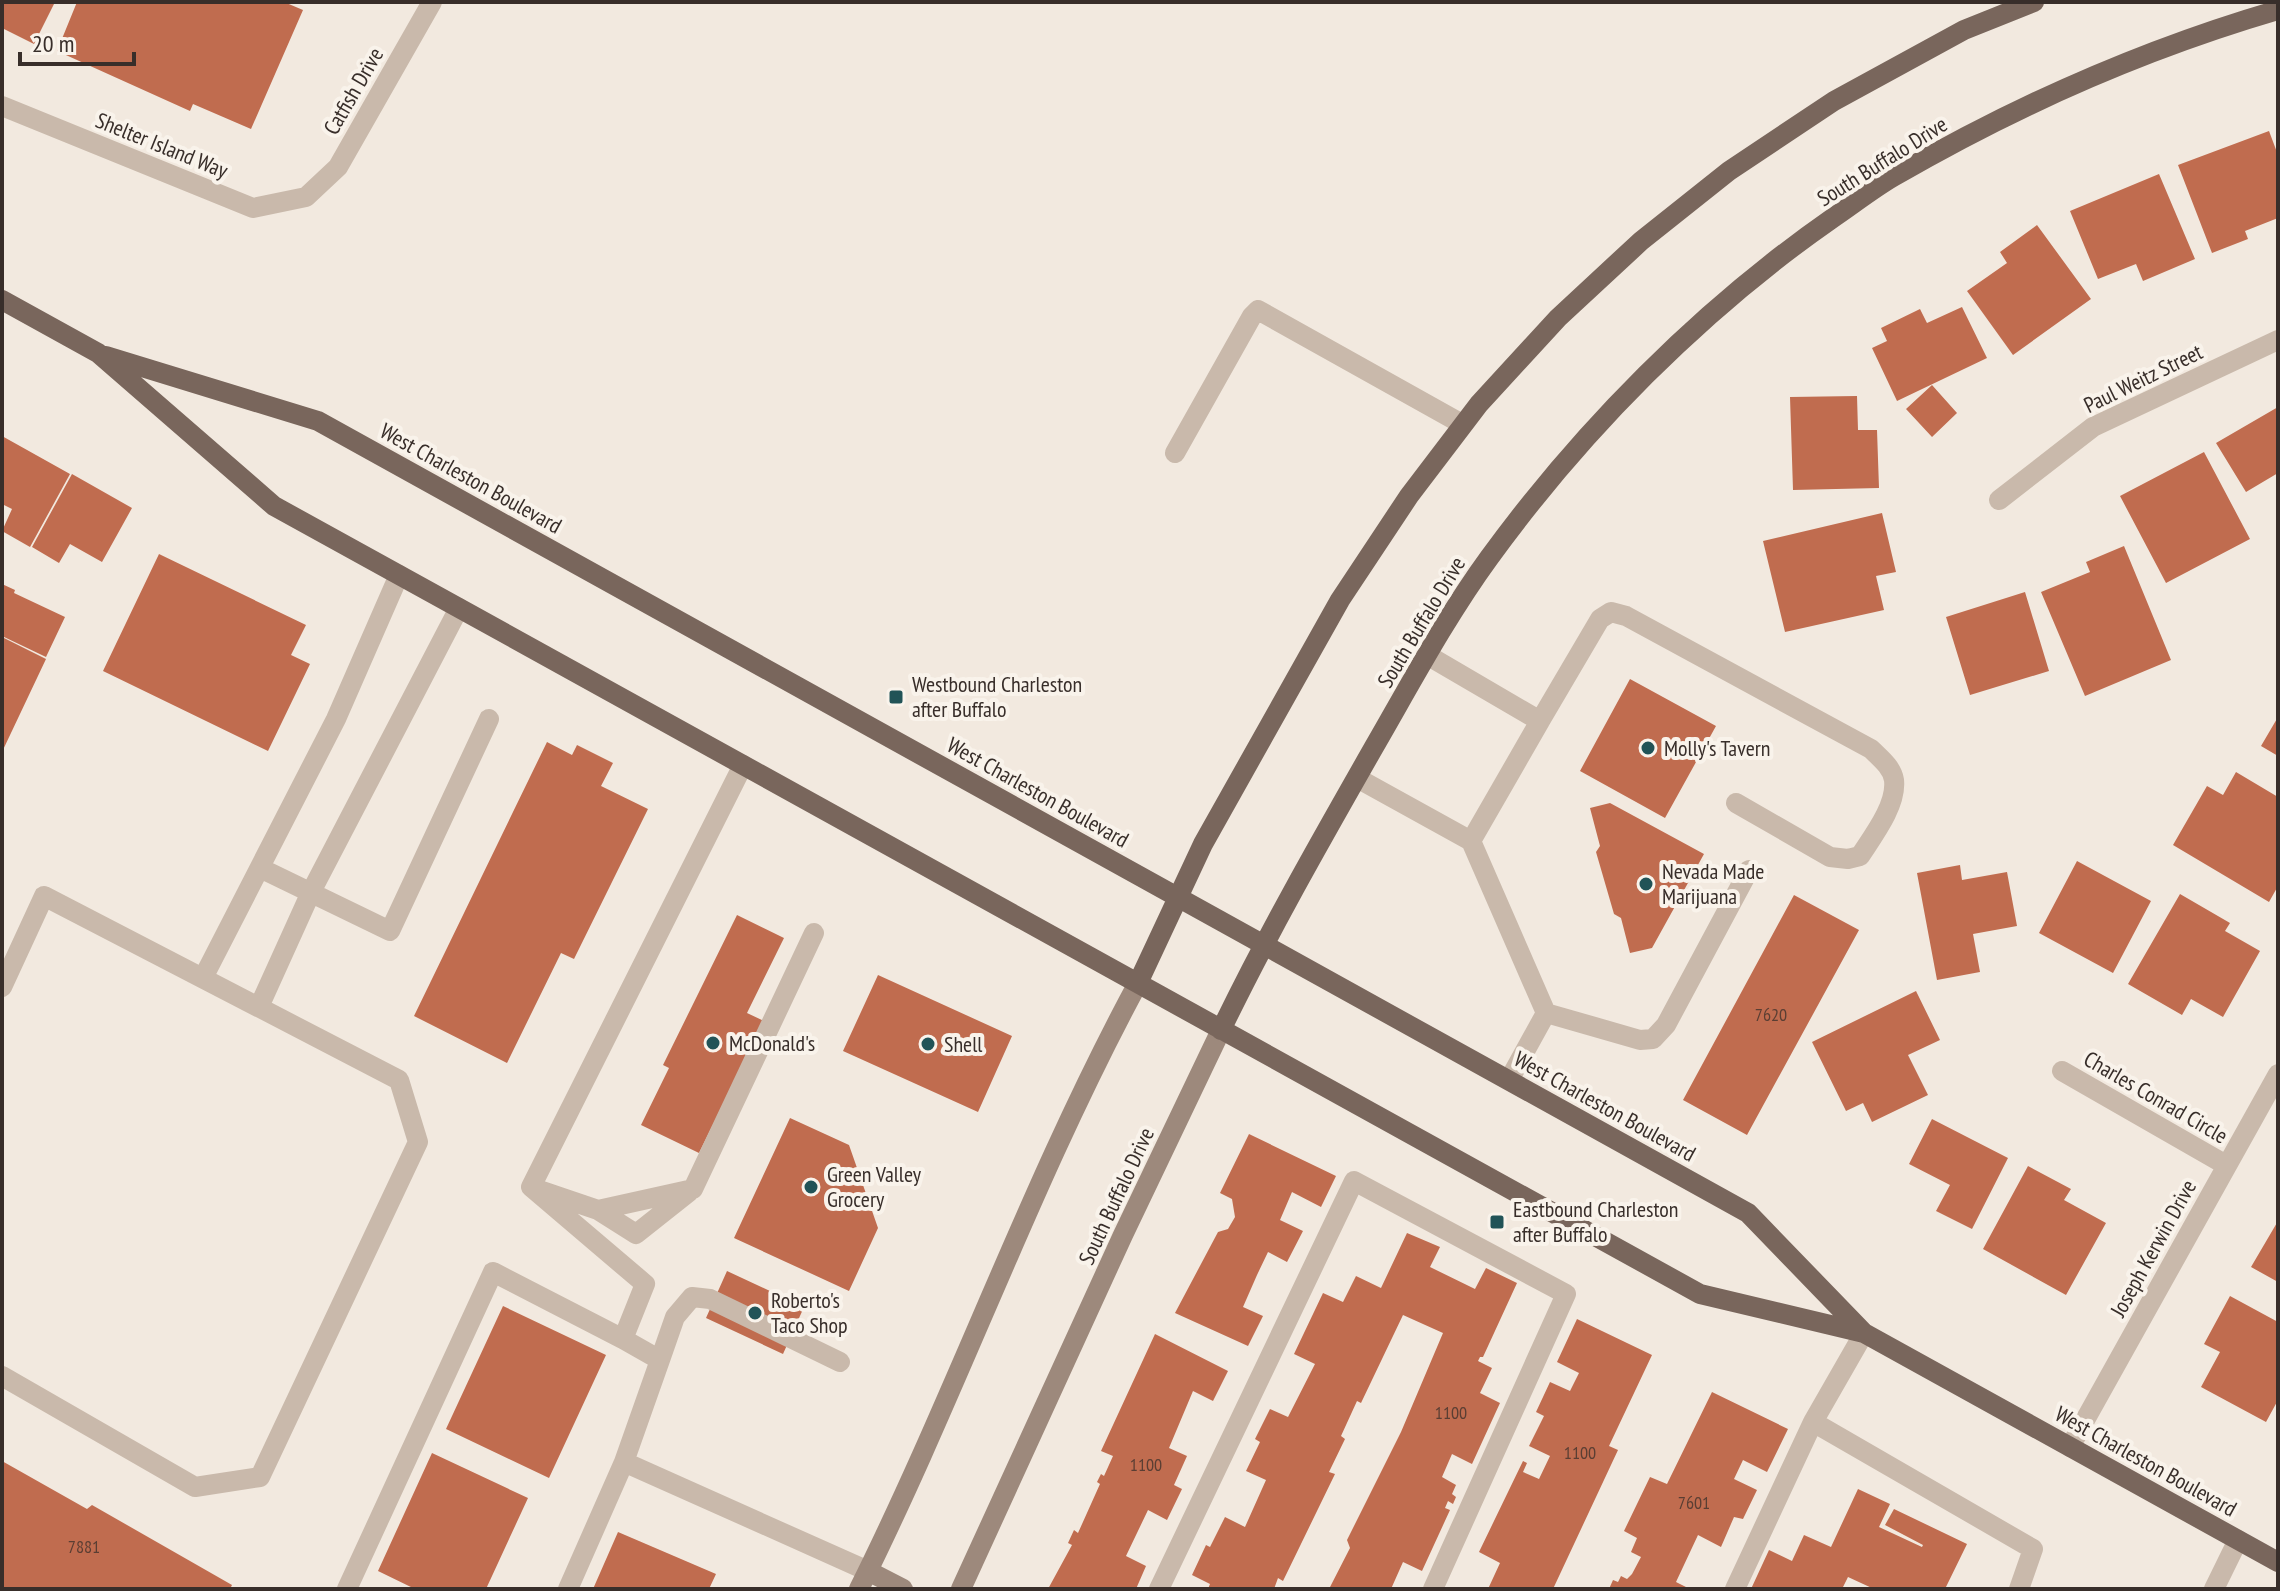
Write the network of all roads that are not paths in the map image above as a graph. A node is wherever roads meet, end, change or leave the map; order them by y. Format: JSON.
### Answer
{"nodes":[{"id":1,"x":432,"y":2,"type":"edge"},
{"id":2,"x":2034,"y":2,"type":"edge"},
{"id":3,"x":2278,"y":10,"type":"edge"},
{"id":4,"x":2,"y":106,"type":"edge"},
{"id":5,"x":306,"y":197,"type":"joint"},
{"id":6,"x":2,"y":300,"type":"edge"},
{"id":7,"x":2278,"y":340,"type":"edge"},
{"id":8,"x":98,"y":353,"type":"junction"},
{"id":9,"x":1462,"y":424,"type":"junction"},
{"id":10,"x":1175,"y":453,"type":"dead end"},
{"id":11,"x":1999,"y":500,"type":"dead end"},
{"id":12,"x":399,"y":575,"type":"junction"},
{"id":13,"x":459,"y":608,"type":"junction"},
{"id":14,"x":1427,"y":655,"type":"junction"},
{"id":15,"x":489,"y":719,"type":"dead end"},
{"id":16,"x":1540,"y":721,"type":"junction"},
{"id":17,"x":743,"y":765,"type":"junction"},
{"id":18,"x":1357,"y":778,"type":"junction"},
{"id":19,"x":1736,"y":803,"type":"dead end"},
{"id":20,"x":1471,"y":841,"type":"junction"},
{"id":21,"x":260,"y":868,"type":"junction"},
{"id":22,"x":1749,"y":870,"type":"dead end"},
{"id":23,"x":311,"y":892,"type":"junction"},
{"id":24,"x":1178,"y":897,"type":"junction"},
{"id":25,"x":814,"y":933,"type":"dead end"},
{"id":26,"x":1262,"y":944,"type":"junction"},
{"id":27,"x":203,"y":978,"type":"junction"},
{"id":28,"x":1138,"y":983,"type":"junction"},
{"id":29,"x":2,"y":987,"type":"edge"},
{"id":30,"x":259,"y":1007,"type":"junction"},
{"id":31,"x":1546,"y":1013,"type":"junction"},
{"id":32,"x":1221,"y":1030,"type":"junction"},
{"id":33,"x":2062,"y":1071,"type":"dead end"},
{"id":34,"x":2278,"y":1074,"type":"edge"},
{"id":35,"x":1509,"y":1080,"type":"junction"},
{"id":36,"x":2226,"y":1165,"type":"junction"},
{"id":37,"x":531,"y":1187,"type":"junction"},
{"id":38,"x":693,"y":1189,"type":"junction"},
{"id":39,"x":598,"y":1210,"type":"junction"},
{"id":40,"x":1864,"y":1333,"type":"junction"},
{"id":41,"x":623,"y":1339,"type":"junction"},
{"id":42,"x":660,"y":1360,"type":"junction"},
{"id":43,"x":840,"y":1362,"type":"dead end"},
{"id":44,"x":2,"y":1376,"type":"edge"},
{"id":45,"x":1813,"y":1422,"type":"junction"},
{"id":46,"x":2070,"y":1447,"type":"junction"},
{"id":47,"x":624,"y":1462,"type":"junction"},
{"id":48,"x":2238,"y":1540,"type":"junction"},
{"id":49,"x":2278,"y":1562,"type":"edge"},
{"id":50,"x":863,"y":1580,"type":"edge"},
{"id":51,"x":347,"y":1589,"type":"edge"},
{"id":52,"x":568,"y":1589,"type":"edge"},
{"id":53,"x":903,"y":1589,"type":"edge"},
{"id":54,"x":961,"y":1589,"type":"edge"},
{"id":55,"x":1159,"y":1589,"type":"edge"},
{"id":56,"x":1433,"y":1589,"type":"edge"},
{"id":57,"x":1735,"y":1589,"type":"edge"},
{"id":58,"x":2019,"y":1589,"type":"edge"},
{"id":59,"x":2214,"y":1589,"type":"edge"}],
"edges":[{"from":1,"to":5,"type":"street","name":"Catfish Drive"},
{"from":2,"to":9,"type":"main road"},
{"from":3,"to":14,"type":"main road","name":"South Buffalo Drive"},
{"from":4,"to":5,"type":"street","name":"Shelter Island Way"},
{"from":6,"to":8,"type":"main road","name":"West Charleston Boulevard"},
{"from":7,"to":11,"type":"street","name":"Paul Weitz Street"},
{"from":8,"to":12,"type":"main road","name":"West Charleston Boulevard"},
{"from":8,"to":24,"type":"main road","name":"West Charleston Boulevard"},
{"from":9,"to":10,"type":"street"},
{"from":9,"to":24,"type":"main road"},
{"from":12,"to":13,"type":"main road","name":"West Charleston Boulevard"},
{"from":12,"to":21,"type":"street"},
{"from":13,"to":17,"type":"main road","name":"West Charleston Boulevard"},
{"from":13,"to":23,"type":"street"},
{"from":14,"to":16,"type":"street"},
{"from":14,"to":18,"type":"main road","name":"South Buffalo Drive"},
{"from":15,"to":23,"type":"street"},
{"from":16,"to":19,"type":"street"},
{"from":16,"to":20,"type":"street"},
{"from":17,"to":28,"type":"main road","name":"West Charleston Boulevard"},
{"from":17,"to":37,"type":"street"},
{"from":18,"to":20,"type":"street"},
{"from":18,"to":26,"type":"main road","name":"South Buffalo Drive"},
{"from":20,"to":31,"type":"street"},
{"from":21,"to":23,"type":"street"},
{"from":21,"to":27,"type":"street"},
{"from":22,"to":31,"type":"street"},
{"from":23,"to":30,"type":"street"},
{"from":24,"to":26,"type":"main road","name":"West Charleston Boulevard"},
{"from":24,"to":28,"type":"main road"},
{"from":25,"to":38,"type":"street"},
{"from":26,"to":32,"type":"main road","name":"South Buffalo Drive"},
{"from":26,"to":35,"type":"main road","name":"West Charleston Boulevard"},
{"from":27,"to":29,"type":"street"},
{"from":27,"to":30,"type":"street"},
{"from":28,"to":32,"type":"main road","name":"West Charleston Boulevard"},
{"from":28,"to":50,"type":"main road"},
{"from":30,"to":44,"type":"street"},
{"from":31,"to":35,"type":"street"},
{"from":32,"to":40,"type":"main road","name":"West Charleston Boulevard"},
{"from":32,"to":54,"type":"main road","name":"South Buffalo Drive"},
{"from":33,"to":36,"type":"street","name":"Charles Conrad Circle"},
{"from":34,"to":36,"type":"street","name":"Joseph Kerwin Drive"},
{"from":35,"to":40,"type":"main road","name":"West Charleston Boulevard"},
{"from":36,"to":46,"type":"street","name":"Joseph Kerwin Drive"},
{"from":37,"to":39,"type":"street"},
{"from":37,"to":41,"type":"street"},
{"from":38,"to":39,"type":"street"},
{"from":38,"to":39,"type":"street"},
{"from":40,"to":45,"type":"street"},
{"from":40,"to":46,"type":"main road","name":"West Charleston Boulevard"},
{"from":41,"to":42,"type":"street"},
{"from":41,"to":51,"type":"street"},
{"from":42,"to":43,"type":"street"},
{"from":42,"to":47,"type":"street"},
{"from":45,"to":57,"type":"street"},
{"from":45,"to":58,"type":"street"},
{"from":46,"to":48,"type":"main road","name":"West Charleston Boulevard"},
{"from":47,"to":50,"type":"street"},
{"from":47,"to":52,"type":"street"},
{"from":48,"to":49,"type":"main road","name":"West Charleston Boulevard"},
{"from":48,"to":59,"type":"street"},
{"from":50,"to":53,"type":"main road"},
{"from":55,"to":56,"type":"street"}]}
